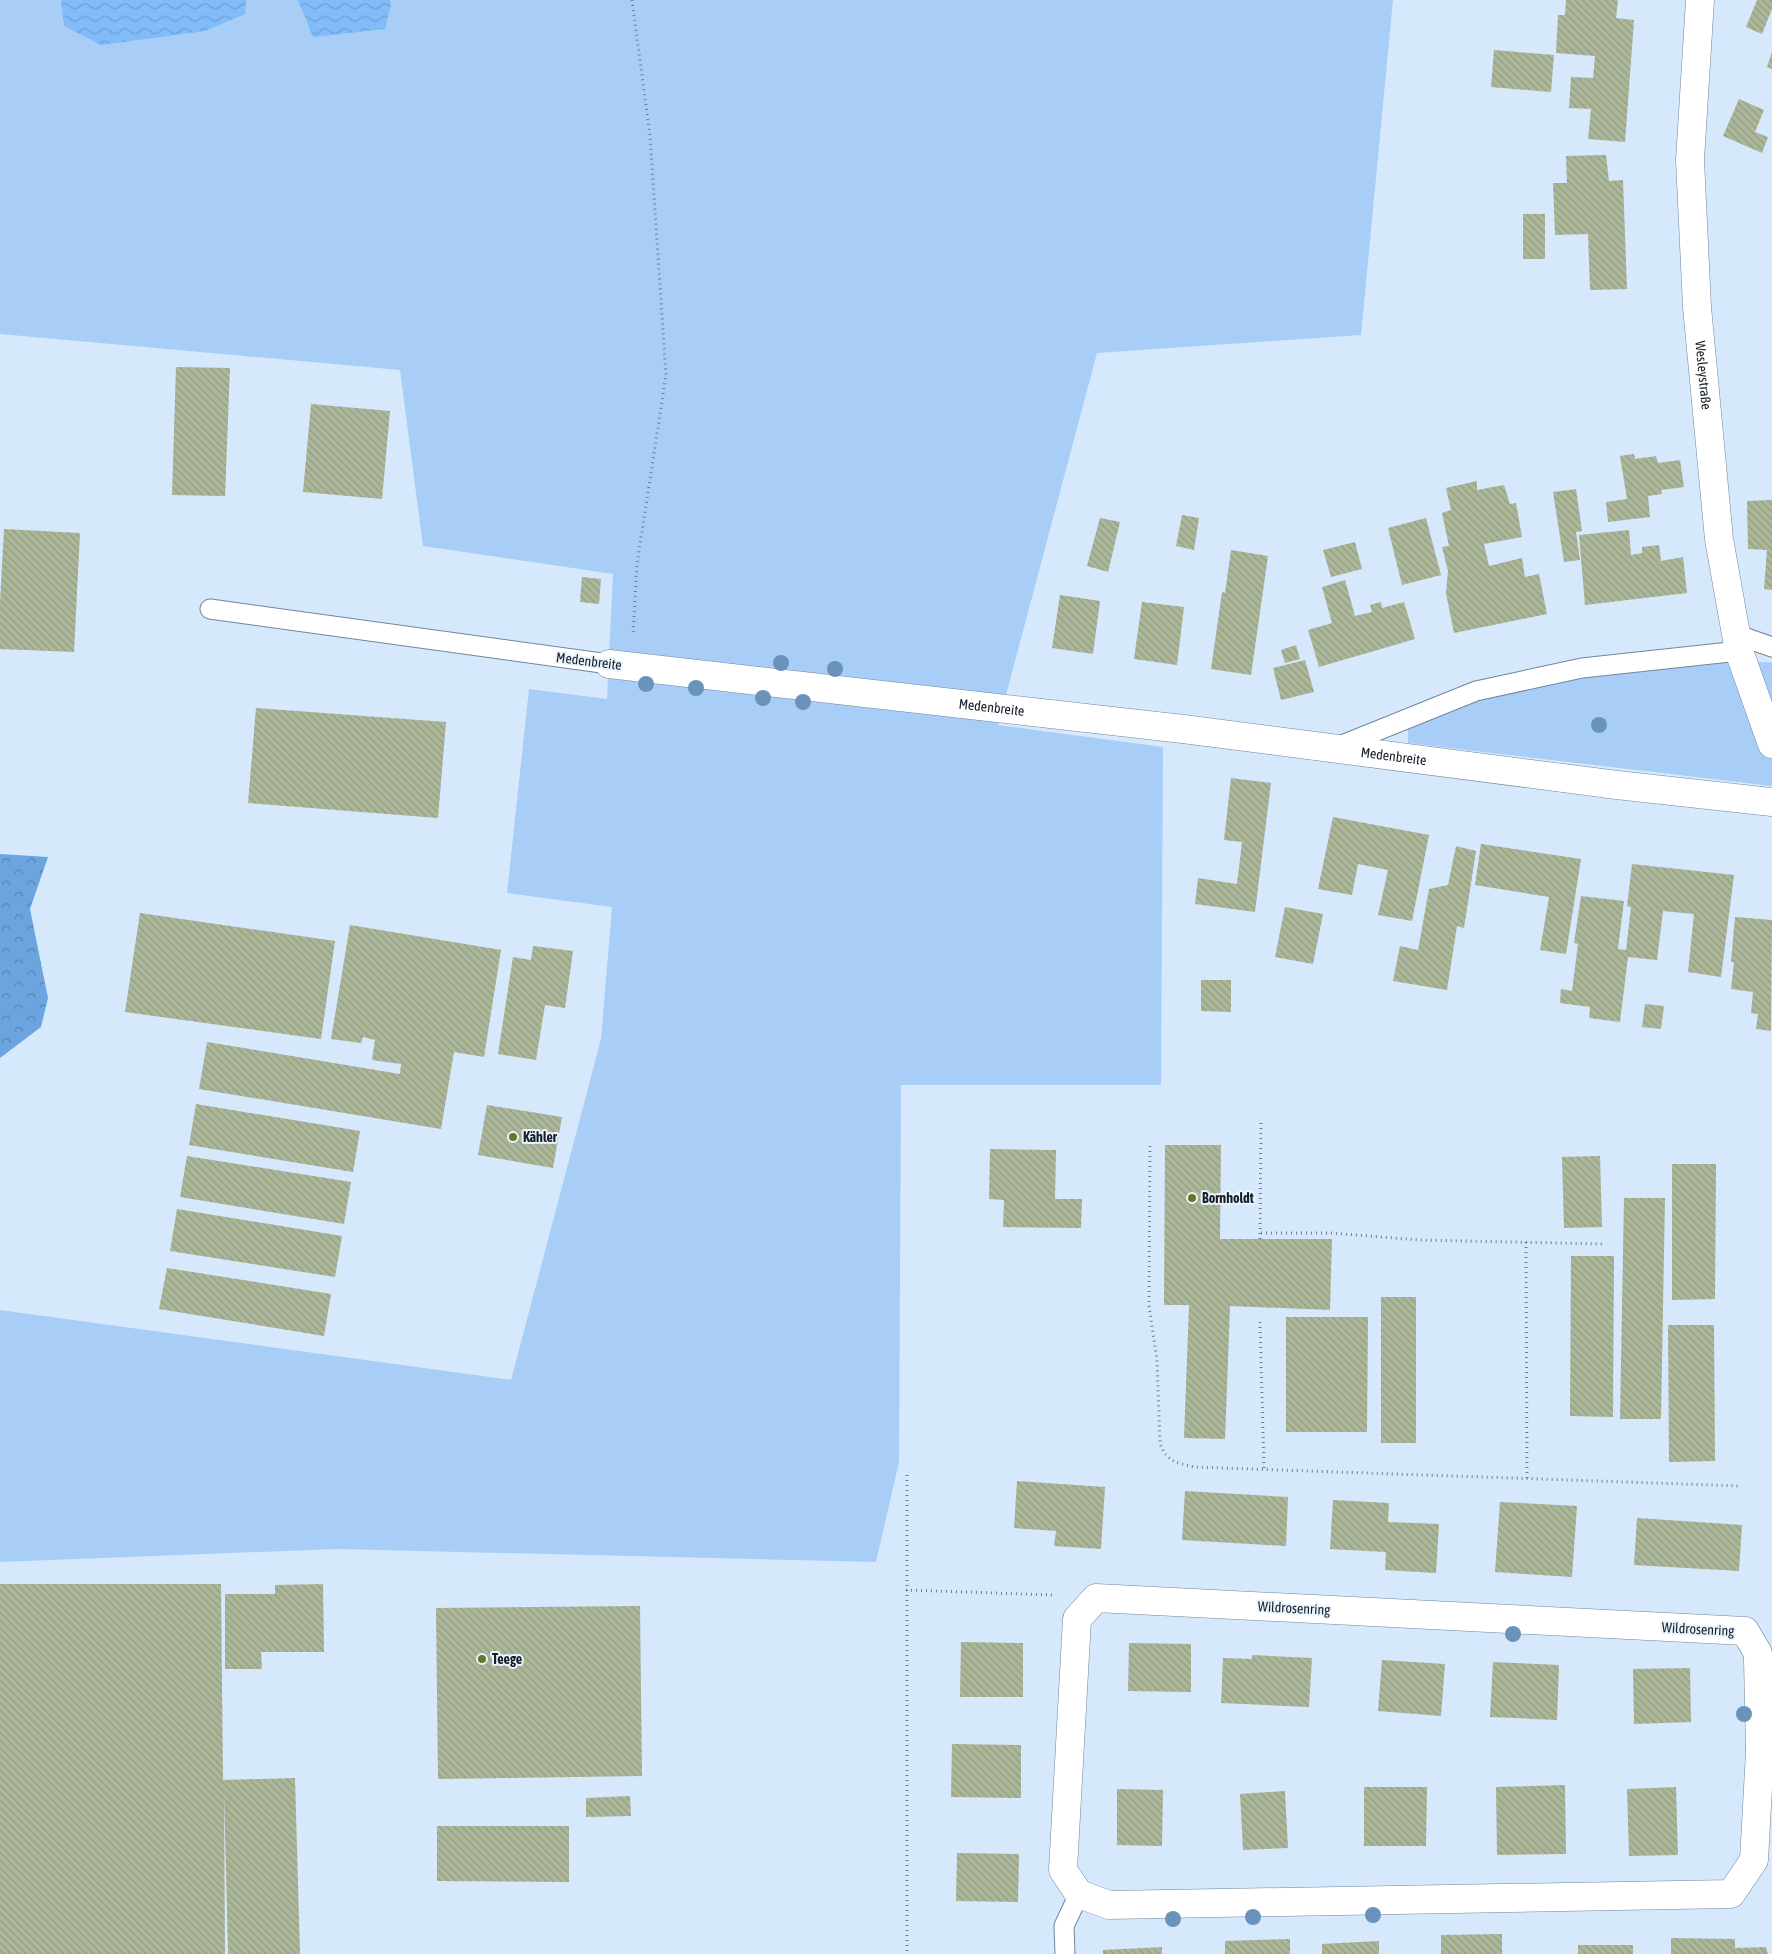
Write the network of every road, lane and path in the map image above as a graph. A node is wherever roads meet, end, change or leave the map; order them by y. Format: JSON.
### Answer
{"nodes":[{"id":1,"x":632,"y":0,"type":"edge"},
{"id":2,"x":1700,"y":0,"type":"edge"},
{"id":3,"x":210,"y":609,"type":"dead end"},
{"id":4,"x":1737,"y":642,"type":"junction"},
{"id":5,"x":1772,"y":647,"type":"edge"},
{"id":6,"x":620,"y":666,"type":"junction"},
{"id":7,"x":1772,"y":744,"type":"edge"},
{"id":8,"x":1334,"y":748,"type":"junction"},
{"id":9,"x":1772,"y":802,"type":"edge"},
{"id":10,"x":1261,"y":1121,"type":"dead end"},
{"id":11,"x":1150,"y":1146,"type":"dead end"},
{"id":12,"x":1261,"y":1233,"type":"junction"},
{"id":13,"x":1260,"y":1239,"type":"dead end"},
{"id":14,"x":1526,"y":1242,"type":"junction"},
{"id":15,"x":1604,"y":1244,"type":"dead end"},
{"id":16,"x":1260,"y":1322,"type":"dead end"},
{"id":17,"x":1264,"y":1470,"type":"junction"},
{"id":18,"x":907,"y":1475,"type":"dead end"},
{"id":19,"x":1527,"y":1478,"type":"junction"},
{"id":20,"x":1740,"y":1486,"type":"dead end"},
{"id":21,"x":906,"y":1590,"type":"junction"},
{"id":22,"x":1086,"y":1609,"type":"junction"},
{"id":23,"x":1766,"y":1753,"type":"edge"},
{"id":24,"x":1079,"y":1894,"type":"junction"},
{"id":25,"x":907,"y":1954,"type":"edge"},
{"id":26,"x":1065,"y":1954,"type":"edge"}],
"edges":[{"from":1,"to":6,"type":"path"},
{"from":2,"to":4,"type":"street","name":"Wesleystraße"},
{"from":3,"to":6,"type":"lane","name":"Medenbreite"},
{"from":4,"to":5,"type":"lane"},
{"from":4,"to":7,"type":"street","name":"Wesleystraße"},
{"from":4,"to":8,"type":"lane"},
{"from":6,"to":8,"type":"street","name":"Medenbreite"},
{"from":8,"to":9,"type":"street","name":"Medenbreite"},
{"from":10,"to":12,"type":"path"},
{"from":11,"to":17,"type":"path"},
{"from":12,"to":13,"type":"path"},
{"from":12,"to":14,"type":"path"},
{"from":14,"to":15,"type":"path"},
{"from":14,"to":19,"type":"path"},
{"from":16,"to":17,"type":"path"},
{"from":17,"to":19,"type":"path"},
{"from":18,"to":21,"type":"path"},
{"from":19,"to":20,"type":"path"},
{"from":21,"to":22,"type":"path"},
{"from":21,"to":25,"type":"path"},
{"from":22,"to":23,"type":"street","name":"Wildrosenring"},
{"from":22,"to":24,"type":"street"},
{"from":23,"to":24,"type":"street","name":"Wildrosenring"},
{"from":24,"to":26,"type":"lane"}]}
